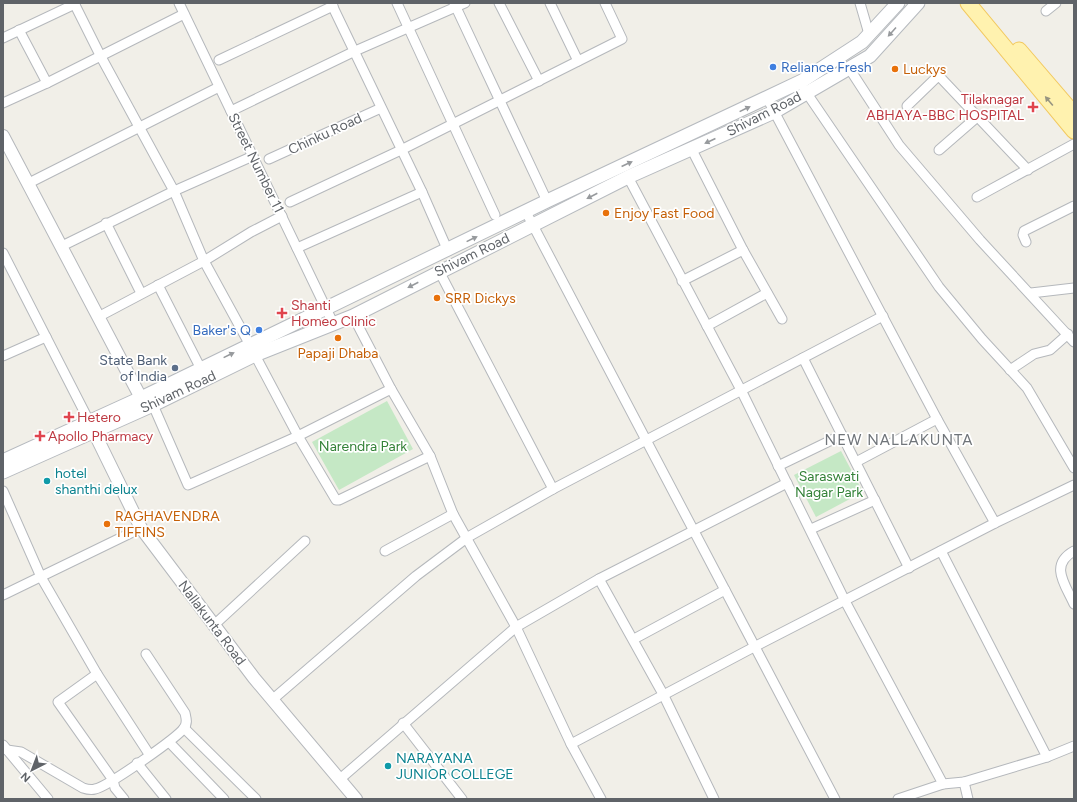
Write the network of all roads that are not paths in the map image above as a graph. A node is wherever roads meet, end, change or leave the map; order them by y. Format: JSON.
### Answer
{"nodes":[{"id":1,"x":75,"y":3,"type":"edge"},
{"id":2,"x":179,"y":3,"type":"edge"},
{"id":3,"x":397,"y":3,"type":"edge"},
{"id":4,"x":499,"y":3,"type":"edge"},
{"id":5,"x":550,"y":3,"type":"edge"},
{"id":6,"x":605,"y":3,"type":"edge"},
{"id":7,"x":860,"y":3,"type":"edge"},
{"id":8,"x":898,"y":3,"type":"edge"},
{"id":9,"x":918,"y":3,"type":"edge"},
{"id":10,"x":968,"y":3,"type":"edge"},
{"id":11,"x":980,"y":3,"type":"edge"},
{"id":12,"x":1056,"y":3,"type":"edge"},
{"id":13,"x":458,"y":4,"type":"edge"},
{"id":14,"x":332,"y":5,"type":"edge"},
{"id":15,"x":1046,"y":11,"type":"dead end"},
{"id":16,"x":184,"y":14,"type":"junction"},
{"id":17,"x":408,"y":26,"type":"junction"},
{"id":18,"x":19,"y":30,"type":"junction"},
{"id":19,"x":869,"y":34,"type":"junction"},
{"id":20,"x":3,"y":38,"type":"edge"},
{"id":21,"x":355,"y":51,"type":"junction"},
{"id":22,"x":100,"y":55,"type":"junction"},
{"id":23,"x":219,"y":60,"type":"dead end"},
{"id":24,"x":578,"y":61,"type":"junction"},
{"id":25,"x":849,"y":68,"type":"junction"},
{"id":26,"x":539,"y":81,"type":"junction"},
{"id":27,"x":47,"y":83,"type":"junction"},
{"id":28,"x":219,"y":87,"type":"junction"},
{"id":29,"x":803,"y":88,"type":"junction"},
{"id":30,"x":767,"y":98,"type":"junction"},
{"id":31,"x":500,"y":100,"type":"junction"},
{"id":32,"x":3,"y":103,"type":"edge"},
{"id":33,"x":907,"y":106,"type":"dead end"},
{"id":34,"x":381,"y":108,"type":"junction"},
{"id":35,"x":231,"y":111,"type":"junction"},
{"id":36,"x":774,"y":112,"type":"junction"},
{"id":37,"x":1074,"y":112,"type":"edge"},
{"id":38,"x":977,"y":117,"type":"junction"},
{"id":39,"x":453,"y":124,"type":"junction"},
{"id":40,"x":140,"y":128,"type":"junction"},
{"id":41,"x":1074,"y":131,"type":"edge"},
{"id":42,"x":3,"y":136,"type":"edge"},
{"id":43,"x":1074,"y":144,"type":"edge"},
{"id":44,"x":401,"y":150,"type":"junction"},
{"id":45,"x":692,"y":150,"type":"junction"},
{"id":46,"x":939,"y":150,"type":"dead end"},
{"id":47,"x":253,"y":156,"type":"junction"},
{"id":48,"x":269,"y":159,"type":"dead end"},
{"id":49,"x":1028,"y":170,"type":"junction"},
{"id":50,"x":628,"y":177,"type":"junction"},
{"id":51,"x":29,"y":183,"type":"junction"},
{"id":52,"x":174,"y":191,"type":"junction"},
{"id":53,"x":422,"y":192,"type":"junction"},
{"id":54,"x":977,"y":197,"type":"dead end"},
{"id":55,"x":290,"y":202,"type":"dead end"},
{"id":56,"x":547,"y":202,"type":"junction"},
{"id":57,"x":1074,"y":206,"type":"edge"},
{"id":58,"x":526,"y":212,"type":"junction"},
{"id":59,"x":495,"y":215,"type":"dead end"},
{"id":60,"x":282,"y":216,"type":"junction"},
{"id":61,"x":106,"y":223,"type":"junction"},
{"id":62,"x":533,"y":225,"type":"junction"},
{"id":63,"x":1026,"y":242,"type":"dead end"},
{"id":64,"x":62,"y":246,"type":"junction"},
{"id":65,"x":297,"y":248,"type":"junction"},
{"id":66,"x":448,"y":250,"type":"junction"},
{"id":67,"x":743,"y":250,"type":"junction"},
{"id":68,"x":3,"y":253,"type":"edge"},
{"id":69,"x":204,"y":261,"type":"junction"},
{"id":70,"x":439,"y":271,"type":"junction"},
{"id":71,"x":682,"y":281,"type":"junction"},
{"id":72,"x":158,"y":285,"type":"junction"},
{"id":73,"x":1074,"y":288,"type":"edge"},
{"id":74,"x":141,"y":293,"type":"junction"},
{"id":75,"x":768,"y":293,"type":"junction"},
{"id":76,"x":1031,"y":293,"type":"junction"},
{"id":77,"x":326,"y":309,"type":"junction"},
{"id":78,"x":353,"y":316,"type":"junction"},
{"id":79,"x":883,"y":316,"type":"junction"},
{"id":80,"x":98,"y":317,"type":"junction"},
{"id":81,"x":782,"y":319,"type":"dead end"},
{"id":82,"x":333,"y":323,"type":"junction"},
{"id":83,"x":707,"y":326,"type":"junction"},
{"id":84,"x":1068,"y":334,"type":"junction"},
{"id":85,"x":46,"y":337,"type":"junction"},
{"id":86,"x":1074,"y":342,"type":"edge"},
{"id":87,"x":252,"y":350,"type":"junction"},
{"id":88,"x":3,"y":356,"type":"edge"},
{"id":89,"x":803,"y":358,"type":"junction"},
{"id":90,"x":201,"y":369,"type":"junction"},
{"id":91,"x":1010,"y":370,"type":"junction"},
{"id":92,"x":391,"y":389,"type":"junction"},
{"id":93,"x":741,"y":390,"type":"junction"},
{"id":94,"x":141,"y":398,"type":"junction"},
{"id":95,"x":153,"y":405,"type":"junction"},
{"id":96,"x":107,"y":419,"type":"junction"},
{"id":97,"x":937,"y":419,"type":"junction"},
{"id":98,"x":91,"y":426,"type":"junction"},
{"id":99,"x":842,"y":435,"type":"junction"},
{"id":100,"x":298,"y":436,"type":"junction"},
{"id":101,"x":647,"y":440,"type":"junction"},
{"id":102,"x":430,"y":456,"type":"junction"},
{"id":103,"x":3,"y":461,"type":"edge"},
{"id":104,"x":856,"y":462,"type":"junction"},
{"id":105,"x":778,"y":466,"type":"junction"},
{"id":106,"x":1074,"y":468,"type":"edge"},
{"id":107,"x":3,"y":472,"type":"edge"},
{"id":108,"x":787,"y":483,"type":"junction"},
{"id":109,"x":1074,"y":485,"type":"edge"},
{"id":110,"x":553,"y":489,"type":"junction"},
{"id":111,"x":3,"y":491,"type":"edge"},
{"id":112,"x":875,"y":500,"type":"junction"},
{"id":113,"x":453,"y":514,"type":"junction"},
{"id":114,"x":995,"y":523,"type":"junction"},
{"id":115,"x":141,"y":528,"type":"junction"},
{"id":116,"x":811,"y":529,"type":"junction"},
{"id":117,"x":694,"y":530,"type":"junction"},
{"id":118,"x":468,"y":537,"type":"junction"},
{"id":119,"x":305,"y":541,"type":"dead end"},
{"id":120,"x":385,"y":551,"type":"dead end"},
{"id":121,"x":941,"y":551,"type":"junction"},
{"id":122,"x":1074,"y":551,"type":"edge"},
{"id":123,"x":909,"y":568,"type":"junction"},
{"id":124,"x":42,"y":576,"type":"junction"},
{"id":125,"x":598,"y":579,"type":"junction"},
{"id":126,"x":725,"y":590,"type":"junction"},
{"id":127,"x":3,"y":595,"type":"edge"},
{"id":128,"x":846,"y":601,"type":"junction"},
{"id":129,"x":1074,"y":604,"type":"edge"},
{"id":130,"x":213,"y":626,"type":"junction"},
{"id":131,"x":516,"y":627,"type":"junction"},
{"id":132,"x":634,"y":639,"type":"junction"},
{"id":133,"x":754,"y":647,"type":"junction"},
{"id":134,"x":146,"y":654,"type":"dead end"},
{"id":135,"x":97,"y":674,"type":"junction"},
{"id":136,"x":663,"y":694,"type":"junction"},
{"id":137,"x":272,"y":700,"type":"junction"},
{"id":138,"x":403,"y":723,"type":"junction"},
{"id":139,"x":184,"y":728,"type":"junction"},
{"id":140,"x":169,"y":742,"type":"junction"},
{"id":141,"x":571,"y":744,"type":"junction"},
{"id":142,"x":1074,"y":746,"type":"edge"},
{"id":143,"x":5,"y":747,"type":"edge"},
{"id":144,"x":149,"y":754,"type":"junction"},
{"id":145,"x":1048,"y":757,"type":"junction"},
{"id":146,"x":137,"y":763,"type":"junction"},
{"id":147,"x":340,"y":779,"type":"junction"},
{"id":148,"x":113,"y":780,"type":"junction"},
{"id":149,"x":964,"y":782,"type":"junction"},
{"id":150,"x":943,"y":784,"type":"junction"},
{"id":151,"x":48,"y":799,"type":"edge"},
{"id":152,"x":124,"y":799,"type":"edge"},
{"id":153,"x":166,"y":799,"type":"edge"},
{"id":154,"x":224,"y":799,"type":"edge"},
{"id":155,"x":256,"y":799,"type":"edge"},
{"id":156,"x":356,"y":799,"type":"edge"},
{"id":157,"x":462,"y":799,"type":"edge"},
{"id":158,"x":601,"y":799,"type":"edge"},
{"id":159,"x":714,"y":799,"type":"edge"},
{"id":160,"x":835,"y":799,"type":"edge"},
{"id":161,"x":898,"y":799,"type":"edge"},
{"id":162,"x":968,"y":799,"type":"edge"}],
"edges":[{"from":1,"to":18,"type":"street"},
{"from":1,"to":22,"type":"street"},
{"from":2,"to":16,"type":"street","name":"Street Number 11"},
{"from":3,"to":17,"type":"street"},
{"from":4,"to":26,"type":"street"},
{"from":5,"to":24,"type":"street"},
{"from":6,"to":24,"type":"street"},
{"from":7,"to":19,"type":"street"},
{"from":8,"to":19,"type":"main road","name":"Shivam Road"},
{"from":9,"to":25,"type":"main road","name":"Shivam Road","one_way":true},
{"from":41,"to":10,"type":"main road","one_way":true},
{"from":11,"to":37,"type":"main road"},
{"from":12,"to":15,"type":"street"},
{"from":13,"to":17,"type":"street"},
{"from":13,"to":31,"type":"street"},
{"from":14,"to":21,"type":"street"},
{"from":14,"to":23,"type":"street"},
{"from":16,"to":22,"type":"street"},
{"from":16,"to":28,"type":"street","name":"Street Number 11"},
{"from":17,"to":21,"type":"street"},
{"from":17,"to":39,"type":"street"},
{"from":18,"to":20,"type":"street"},
{"from":18,"to":27,"type":"street"},
{"from":19,"to":29,"type":"main road","name":"Shivam Road"},
{"from":21,"to":34,"type":"street"},
{"from":21,"to":35,"type":"street"},
{"from":22,"to":27,"type":"street"},
{"from":22,"to":40,"type":"street"},
{"from":24,"to":26,"type":"street"},
{"from":25,"to":29,"type":"main road","name":"Shivam Road"},
{"from":25,"to":76,"type":"street"},
{"from":26,"to":31,"type":"street"},
{"from":27,"to":32,"type":"street"},
{"from":28,"to":35,"type":"street","name":"Street Number 11"},
{"from":28,"to":40,"type":"street"},
{"from":29,"to":30,"type":"main road","name":"Shivam Road"},
{"from":29,"to":36,"type":"main road","name":"Shivam Road"},
{"from":29,"to":91,"type":"street"},
{"from":30,"to":36,"type":"street"},
{"from":56,"to":30,"type":"main road","name":"Shivam Road","one_way":true},
{"from":31,"to":39,"type":"street"},
{"from":31,"to":56,"type":"street"},
{"from":33,"to":38,"type":"street"},
{"from":34,"to":44,"type":"street"},
{"from":34,"to":48,"type":"street","name":"Chinku Road"},
{"from":35,"to":47,"type":"street","name":"Street Number 11"},
{"from":36,"to":45,"type":"main road","name":"Shivam Road","one_way":true},
{"from":36,"to":79,"type":"street"},
{"from":38,"to":46,"type":"street"},
{"from":38,"to":49,"type":"street"},
{"from":39,"to":44,"type":"street"},
{"from":39,"to":59,"type":"street"},
{"from":40,"to":51,"type":"street"},
{"from":40,"to":52,"type":"street"},
{"from":42,"to":51,"type":"street"},
{"from":43,"to":49,"type":"street"},
{"from":44,"to":53,"type":"street"},
{"from":44,"to":55,"type":"street"},
{"from":45,"to":50,"type":"main road","name":"Shivam Road"},
{"from":45,"to":67,"type":"street"},
{"from":47,"to":52,"type":"street"},
{"from":47,"to":60,"type":"street","name":"Street Number 11"},
{"from":49,"to":54,"type":"street"},
{"from":50,"to":62,"type":"main road","name":"Shivam Road","one_way":true},
{"from":50,"to":71,"type":"street"},
{"from":51,"to":64,"type":"street"},
{"from":52,"to":61,"type":"street"},
{"from":52,"to":69,"type":"street"},
{"from":53,"to":65,"type":"street"},
{"from":53,"to":66,"type":"street"},
{"from":56,"to":58,"type":"main road","name":"Shivam Road"},
{"from":57,"to":63,"type":"street"},
{"from":58,"to":62,"type":"street"},
{"from":66,"to":58,"type":"main road","name":"Shivam Road","one_way":true},
{"from":60,"to":65,"type":"street","name":"Street Number 11"},
{"from":60,"to":69,"type":"street"},
{"from":61,"to":64,"type":"street"},
{"from":61,"to":74,"type":"street"},
{"from":62,"to":70,"type":"main road","name":"Shivam Road"},
{"from":62,"to":101,"type":"street"},
{"from":64,"to":80,"type":"street"},
{"from":65,"to":77,"type":"street","name":"Street Number 11"},
{"from":66,"to":77,"type":"main road","name":"Shivam Road"},
{"from":67,"to":71,"type":"street"},
{"from":67,"to":75,"type":"street"},
{"from":68,"to":85,"type":"street"},
{"from":69,"to":72,"type":"street"},
{"from":69,"to":87,"type":"street"},
{"from":70,"to":78,"type":"main road","name":"Shivam Road","one_way":true},
{"from":70,"to":110,"type":"street"},
{"from":71,"to":83,"type":"street"},
{"from":72,"to":74,"type":"street"},
{"from":72,"to":90,"type":"street"},
{"from":73,"to":76,"type":"street"},
{"from":74,"to":80,"type":"street"},
{"from":75,"to":81,"type":"street"},
{"from":75,"to":83,"type":"street"},
{"from":76,"to":84,"type":"street"},
{"from":77,"to":82,"type":"street","name":"Street Number 11"},
{"from":77,"to":87,"type":"main road","name":"Shivam Road"},
{"from":78,"to":82,"type":"main road","name":"Shivam Road"},
{"from":78,"to":92,"type":"street"},
{"from":79,"to":89,"type":"street"},
{"from":79,"to":97,"type":"street"},
{"from":80,"to":94,"type":"street"},
{"from":82,"to":87,"type":"main road","name":"Shivam Road"},
{"from":83,"to":93,"type":"street"},
{"from":84,"to":86,"type":"street"},
{"from":84,"to":91,"type":"street"},
{"from":85,"to":88,"type":"street"},
{"from":85,"to":98,"type":"street"},
{"from":90,"to":87,"type":"main road","name":"Shivam Road","one_way":true},
{"from":87,"to":95,"type":"main road","name":"Shivam Road"},
{"from":87,"to":100,"type":"street"},
{"from":89,"to":93,"type":"street"},
{"from":89,"to":99,"type":"street"},
{"from":90,"to":94,"type":"main road","name":"Shivam Road"},
{"from":91,"to":106,"type":"street"},
{"from":92,"to":100,"type":"street"},
{"from":92,"to":102,"type":"street"},
{"from":93,"to":101,"type":"street"},
{"from":93,"to":105,"type":"street"},
{"from":94,"to":96,"type":"main road","name":"Shivam Road"},
{"from":95,"to":96,"type":"main road","name":"Shivam Road"},
{"from":95,"to":100,"type":"street"},
{"from":96,"to":98,"type":"main road","name":"Shivam Road"},
{"from":97,"to":104,"type":"street"},
{"from":97,"to":114,"type":"street"},
{"from":98,"to":103,"type":"main road","name":"Shivam Road"},
{"from":98,"to":107,"type":"main road","name":"Shivam Road"},
{"from":98,"to":115,"type":"street","name":"Nallakunta Road"},
{"from":99,"to":104,"type":"street"},
{"from":99,"to":105,"type":"street"},
{"from":100,"to":102,"type":"street"},
{"from":101,"to":110,"type":"street"},
{"from":101,"to":117,"type":"street"},
{"from":102,"to":113,"type":"street"},
{"from":104,"to":112,"type":"street"},
{"from":105,"to":108,"type":"street"},
{"from":108,"to":116,"type":"street"},
{"from":108,"to":117,"type":"street"},
{"from":109,"to":114,"type":"street"},
{"from":110,"to":118,"type":"street"},
{"from":111,"to":124,"type":"street"},
{"from":112,"to":116,"type":"street"},
{"from":112,"to":123,"type":"street"},
{"from":113,"to":118,"type":"street"},
{"from":113,"to":120,"type":"street"},
{"from":114,"to":121,"type":"street"},
{"from":115,"to":124,"type":"street"},
{"from":115,"to":130,"type":"street","name":"Nallakunta Road"},
{"from":116,"to":128,"type":"street"},
{"from":117,"to":125,"type":"street"},
{"from":117,"to":126,"type":"street"},
{"from":118,"to":131,"type":"street"},
{"from":118,"to":137,"type":"street"},
{"from":119,"to":130,"type":"street"},
{"from":121,"to":123,"type":"street"},
{"from":121,"to":145,"type":"street"},
{"from":122,"to":129,"type":"street"},
{"from":123,"to":128,"type":"street"},
{"from":124,"to":127,"type":"street"},
{"from":124,"to":135,"type":"street"},
{"from":125,"to":131,"type":"street"},
{"from":125,"to":132,"type":"street"},
{"from":126,"to":132,"type":"street"},
{"from":126,"to":133,"type":"street"},
{"from":128,"to":133,"type":"street"},
{"from":128,"to":150,"type":"street"},
{"from":130,"to":137,"type":"street","name":"Nallakunta Road"},
{"from":131,"to":138,"type":"street"},
{"from":131,"to":141,"type":"street"},
{"from":132,"to":136,"type":"street"},
{"from":133,"to":136,"type":"street"},
{"from":133,"to":160,"type":"street"},
{"from":134,"to":139,"type":"street"},
{"from":135,"to":144,"type":"street"},
{"from":135,"to":148,"type":"street"},
{"from":136,"to":141,"type":"street"},
{"from":136,"to":159,"type":"street"},
{"from":137,"to":147,"type":"street","name":"Nallakunta Road"},
{"from":138,"to":147,"type":"street"},
{"from":138,"to":157,"type":"street"},
{"from":139,"to":140,"type":"street"},
{"from":139,"to":155,"type":"street"},
{"from":140,"to":144,"type":"street"},
{"from":140,"to":154,"type":"street"},
{"from":141,"to":158,"type":"street"},
{"from":142,"to":145,"type":"street"},
{"from":143,"to":148,"type":"street"},
{"from":143,"to":151,"type":"street"},
{"from":144,"to":146,"type":"street"},
{"from":145,"to":149,"type":"street"},
{"from":146,"to":148,"type":"street"},
{"from":146,"to":153,"type":"street"},
{"from":147,"to":156,"type":"street","name":"Nallakunta Road"},
{"from":148,"to":152,"type":"street"},
{"from":149,"to":150,"type":"street"},
{"from":149,"to":162,"type":"street"},
{"from":150,"to":161,"type":"street"}]}
